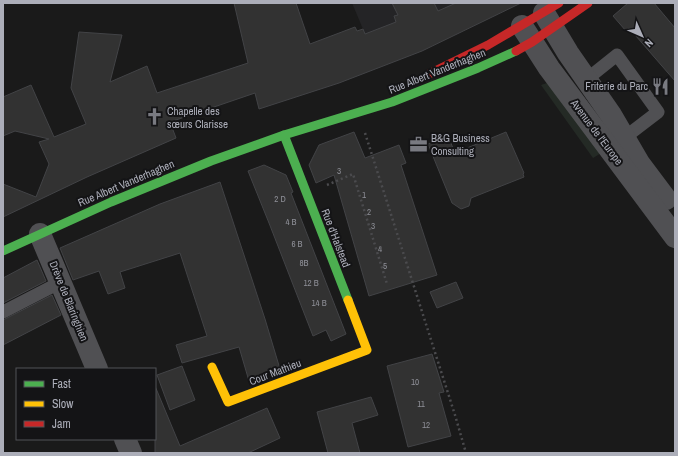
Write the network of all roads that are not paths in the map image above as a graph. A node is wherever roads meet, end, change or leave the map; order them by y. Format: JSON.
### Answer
{"nodes":[{"id":1,"x":588,"y":3,"type":"edge"},
{"id":2,"x":552,"y":15,"type":"edge"},
{"id":3,"x":527,"y":34,"type":"junction"},
{"id":4,"x":420,"y":78,"type":"dead end"},
{"id":5,"x":586,"y":79,"type":"junction"},
{"id":6,"x":362,"y":102,"type":"dead end"},
{"id":7,"x":284,"y":135,"type":"junction"},
{"id":8,"x":624,"y":138,"type":"junction"},
{"id":9,"x":675,"y":212,"type":"edge"},
{"id":10,"x":40,"y":234,"type":"junction"},
{"id":11,"x":675,"y":236,"type":"edge"},
{"id":12,"x":3,"y":251,"type":"edge"},
{"id":13,"x":61,"y":282,"type":"junction"},
{"id":14,"x":3,"y":312,"type":"edge"},
{"id":15,"x":367,"y":350,"type":"joint"},
{"id":16,"x":212,"y":367,"type":"dead end"},
{"id":17,"x":97,"y":368,"type":"edge"},
{"id":18,"x":125,"y":440,"type":"edge"},
{"id":19,"x":131,"y":453,"type":"edge"}],
"edges":[{"from":1,"to":2,"type":"main road","name":"Rue Albert Vanderhaghen"},
{"from":2,"to":3,"type":"main road","name":"Rue Albert Vanderhaghen"},
{"from":2,"to":3,"type":"main road","name":"Rue Albert Vanderhaghen"},
{"from":2,"to":5,"type":"street","name":"Avenue de l'Europe"},
{"from":3,"to":4,"type":"main road","name":"Rue Albert Vanderhaghen"},
{"from":3,"to":7,"type":"main road","name":"Rue Albert Vanderhaghen"},
{"from":3,"to":11,"type":"street","name":"Avenue de l'Europe"},
{"from":5,"to":8,"type":"street","name":"Avenue de l'Europe"},
{"from":5,"to":8,"type":"lane"},
{"from":6,"to":7,"type":"main road","name":"Rue Albert Vanderhaghen"},
{"from":7,"to":10,"type":"main road","name":"Rue Albert Vanderhaghen"},
{"from":7,"to":15,"type":"main road","name":"Rue d'Halstead"},
{"from":8,"to":9,"type":"street","name":"Avenue de l'Europe"},
{"from":10,"to":12,"type":"main road","name":"Rue Albert Vanderhaghen"},
{"from":10,"to":13,"type":"street","name":"Drève de Blaringhien"},
{"from":13,"to":14,"type":"lane"},
{"from":13,"to":17,"type":"street","name":"Drève de Blaringhien"},
{"from":15,"to":16,"type":"main road","name":"Cour Mathieu"},
{"from":18,"to":19,"type":"street"}]}
